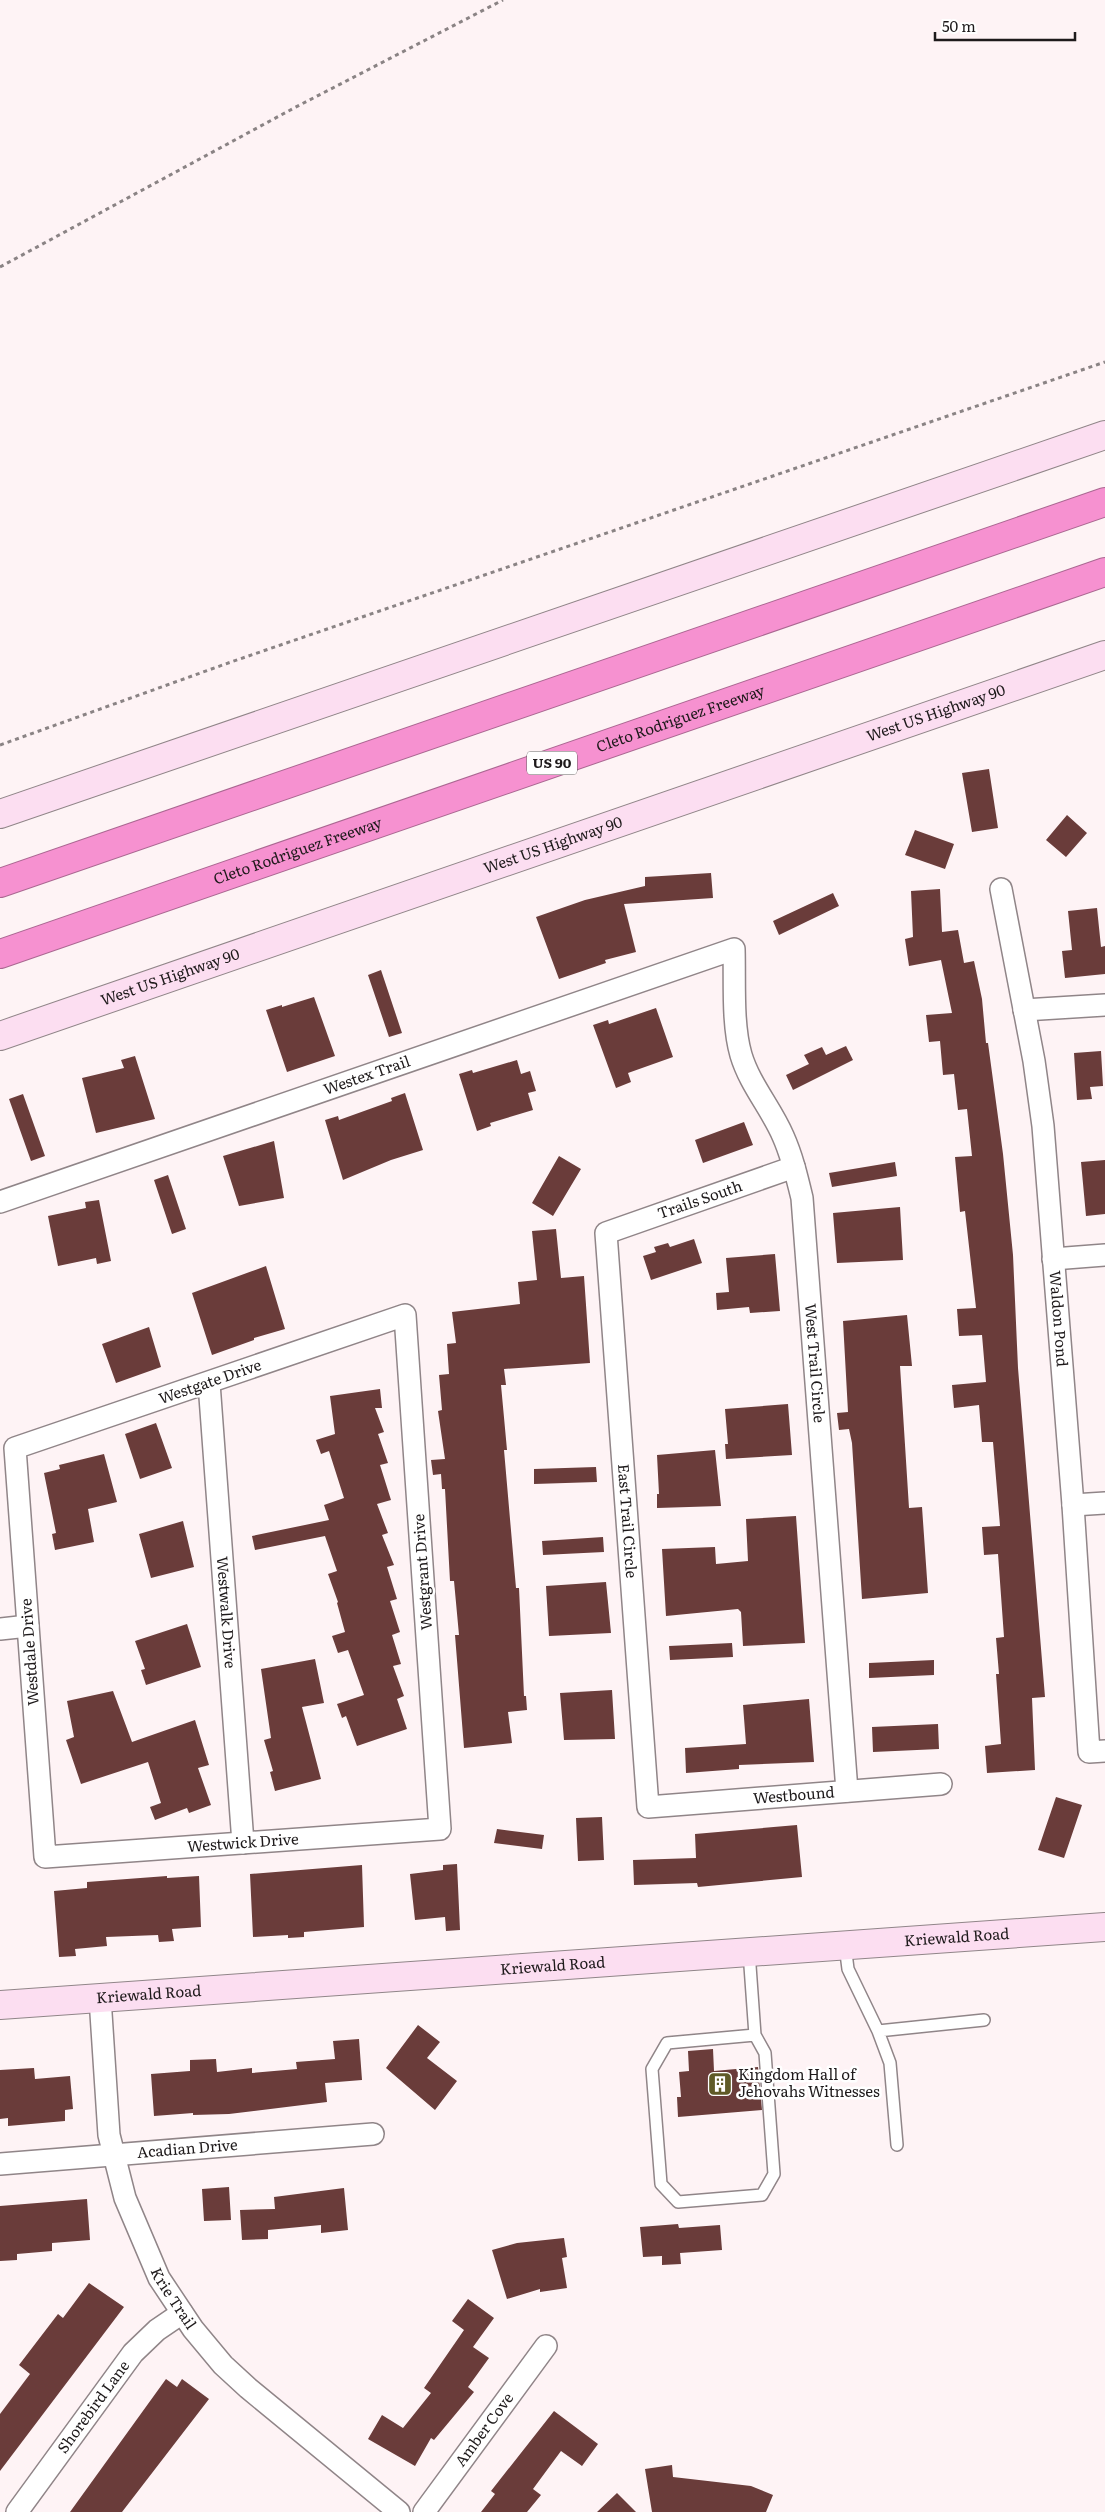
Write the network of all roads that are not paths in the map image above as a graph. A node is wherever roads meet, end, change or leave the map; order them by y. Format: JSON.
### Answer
{"nodes":[{"id":1,"x":1105,"y":435,"type":"edge"},
{"id":2,"x":1105,"y":502,"type":"edge"},
{"id":3,"x":1105,"y":572,"type":"edge"},
{"id":4,"x":1105,"y":655,"type":"edge"},
{"id":5,"x":0,"y":814,"type":"edge"},
{"id":6,"x":0,"y":884,"type":"edge"},
{"id":7,"x":1001,"y":889,"type":"dead end"},
{"id":8,"x":734,"y":949,"type":"joint"},
{"id":9,"x":0,"y":954,"type":"edge"},
{"id":10,"x":1105,"y":1005,"type":"edge"},
{"id":11,"x":1024,"y":1010,"type":"junction"},
{"id":12,"x":0,"y":1036,"type":"edge"},
{"id":13,"x":794,"y":1167,"type":"junction"},
{"id":14,"x":0,"y":1202,"type":"edge"},
{"id":15,"x":606,"y":1233,"type":"joint"},
{"id":16,"x":1105,"y":1255,"type":"edge"},
{"id":17,"x":1053,"y":1259,"type":"junction"},
{"id":18,"x":405,"y":1316,"type":"joint"},
{"id":19,"x":209,"y":1383,"type":"junction"},
{"id":20,"x":15,"y":1448,"type":"joint"},
{"id":21,"x":1105,"y":1503,"type":"edge"},
{"id":22,"x":1073,"y":1505,"type":"junction"},
{"id":23,"x":28,"y":1626,"type":"junction"},
{"id":24,"x":0,"y":1628,"type":"edge"},
{"id":25,"x":1097,"y":1752,"type":"edge"},
{"id":26,"x":941,"y":1784,"type":"dead end"},
{"id":27,"x":847,"y":1791,"type":"junction"},
{"id":28,"x":648,"y":1807,"type":"joint"},
{"id":29,"x":440,"y":1828,"type":"joint"},
{"id":30,"x":243,"y":1843,"type":"junction"},
{"id":31,"x":45,"y":1857,"type":"joint"},
{"id":32,"x":1105,"y":1926,"type":"edge"},
{"id":33,"x":845,"y":1945,"type":"junction"},
{"id":34,"x":749,"y":1952,"type":"junction"},
{"id":35,"x":100,"y":1998,"type":"junction"},
{"id":36,"x":0,"y":2005,"type":"edge"},
{"id":37,"x":984,"y":2020,"type":"dead end"},
{"id":38,"x":878,"y":2031,"type":"junction"},
{"id":39,"x":755,"y":2035,"type":"junction"},
{"id":40,"x":373,"y":2134,"type":"dead end"},
{"id":41,"x":897,"y":2145,"type":"dead end"},
{"id":42,"x":114,"y":2156,"type":"junction"},
{"id":43,"x":0,"y":2164,"type":"edge"},
{"id":44,"x":182,"y":2313,"type":"junction"},
{"id":45,"x":546,"y":2346,"type":"dead end"},
{"id":46,"x":17,"y":2512,"type":"edge"},
{"id":47,"x":399,"y":2512,"type":"edge"},
{"id":48,"x":424,"y":2512,"type":"edge"}],
"edges":[{"from":1,"to":5,"type":"main road"},
{"from":2,"to":6,"type":"highway"},
{"from":3,"to":9,"type":"highway","name":"Cleto Rodriguez Freeway","number":"US 90"},
{"from":4,"to":12,"type":"main road","name":"West US Highway 90"},
{"from":7,"to":11,"type":"street","name":"Waldon Pond"},
{"from":8,"to":13,"type":"street","name":"West Trail Circle"},
{"from":8,"to":14,"type":"street","name":"Westex Trail"},
{"from":10,"to":11,"type":"street"},
{"from":11,"to":17,"type":"street","name":"Waldon Pond"},
{"from":13,"to":15,"type":"street","name":"Trails South"},
{"from":13,"to":27,"type":"street","name":"West Trail Circle"},
{"from":15,"to":28,"type":"street","name":"East Trail Circle"},
{"from":16,"to":17,"type":"street"},
{"from":17,"to":22,"type":"street","name":"Waldon Pond"},
{"from":18,"to":19,"type":"street","name":"Westgate Drive"},
{"from":18,"to":29,"type":"street","name":"Westgrant Drive"},
{"from":19,"to":20,"type":"street","name":"Westgate Drive"},
{"from":19,"to":30,"type":"street","name":"Westwalk Drive"},
{"from":20,"to":23,"type":"street","name":"Westdale Drive"},
{"from":21,"to":22,"type":"street"},
{"from":22,"to":25,"type":"street","name":"Waldon Pond"},
{"from":23,"to":24,"type":"street"},
{"from":23,"to":31,"type":"street","name":"Westdale Drive"},
{"from":26,"to":27,"type":"street","name":"Westbound"},
{"from":27,"to":28,"type":"street","name":"Westbound"},
{"from":29,"to":30,"type":"street","name":"Westwick Drive"},
{"from":30,"to":31,"type":"street","name":"Westwick Drive"},
{"from":32,"to":33,"type":"main road","name":"Kriewald Road"},
{"from":33,"to":34,"type":"main road","name":"Kriewald Road"},
{"from":33,"to":38,"type":"lane"},
{"from":34,"to":35,"type":"main road","name":"Kriewald Road"},
{"from":34,"to":39,"type":"lane"},
{"from":35,"to":36,"type":"main road","name":"Kriewald Road"},
{"from":35,"to":42,"type":"street","name":"Krie Trail"},
{"from":37,"to":38,"type":"lane"},
{"from":38,"to":41,"type":"lane"},
{"from":39,"to":39,"type":"lane"},
{"from":40,"to":42,"type":"street","name":"Acadian Drive"},
{"from":42,"to":43,"type":"street","name":"Acadian Drive"},
{"from":42,"to":44,"type":"street","name":"Krie Trail"},
{"from":44,"to":46,"type":"street","name":"Shorebird Lane"},
{"from":44,"to":47,"type":"street","name":"Krie Trail"},
{"from":45,"to":48,"type":"street","name":"Amber Cove"}]}
